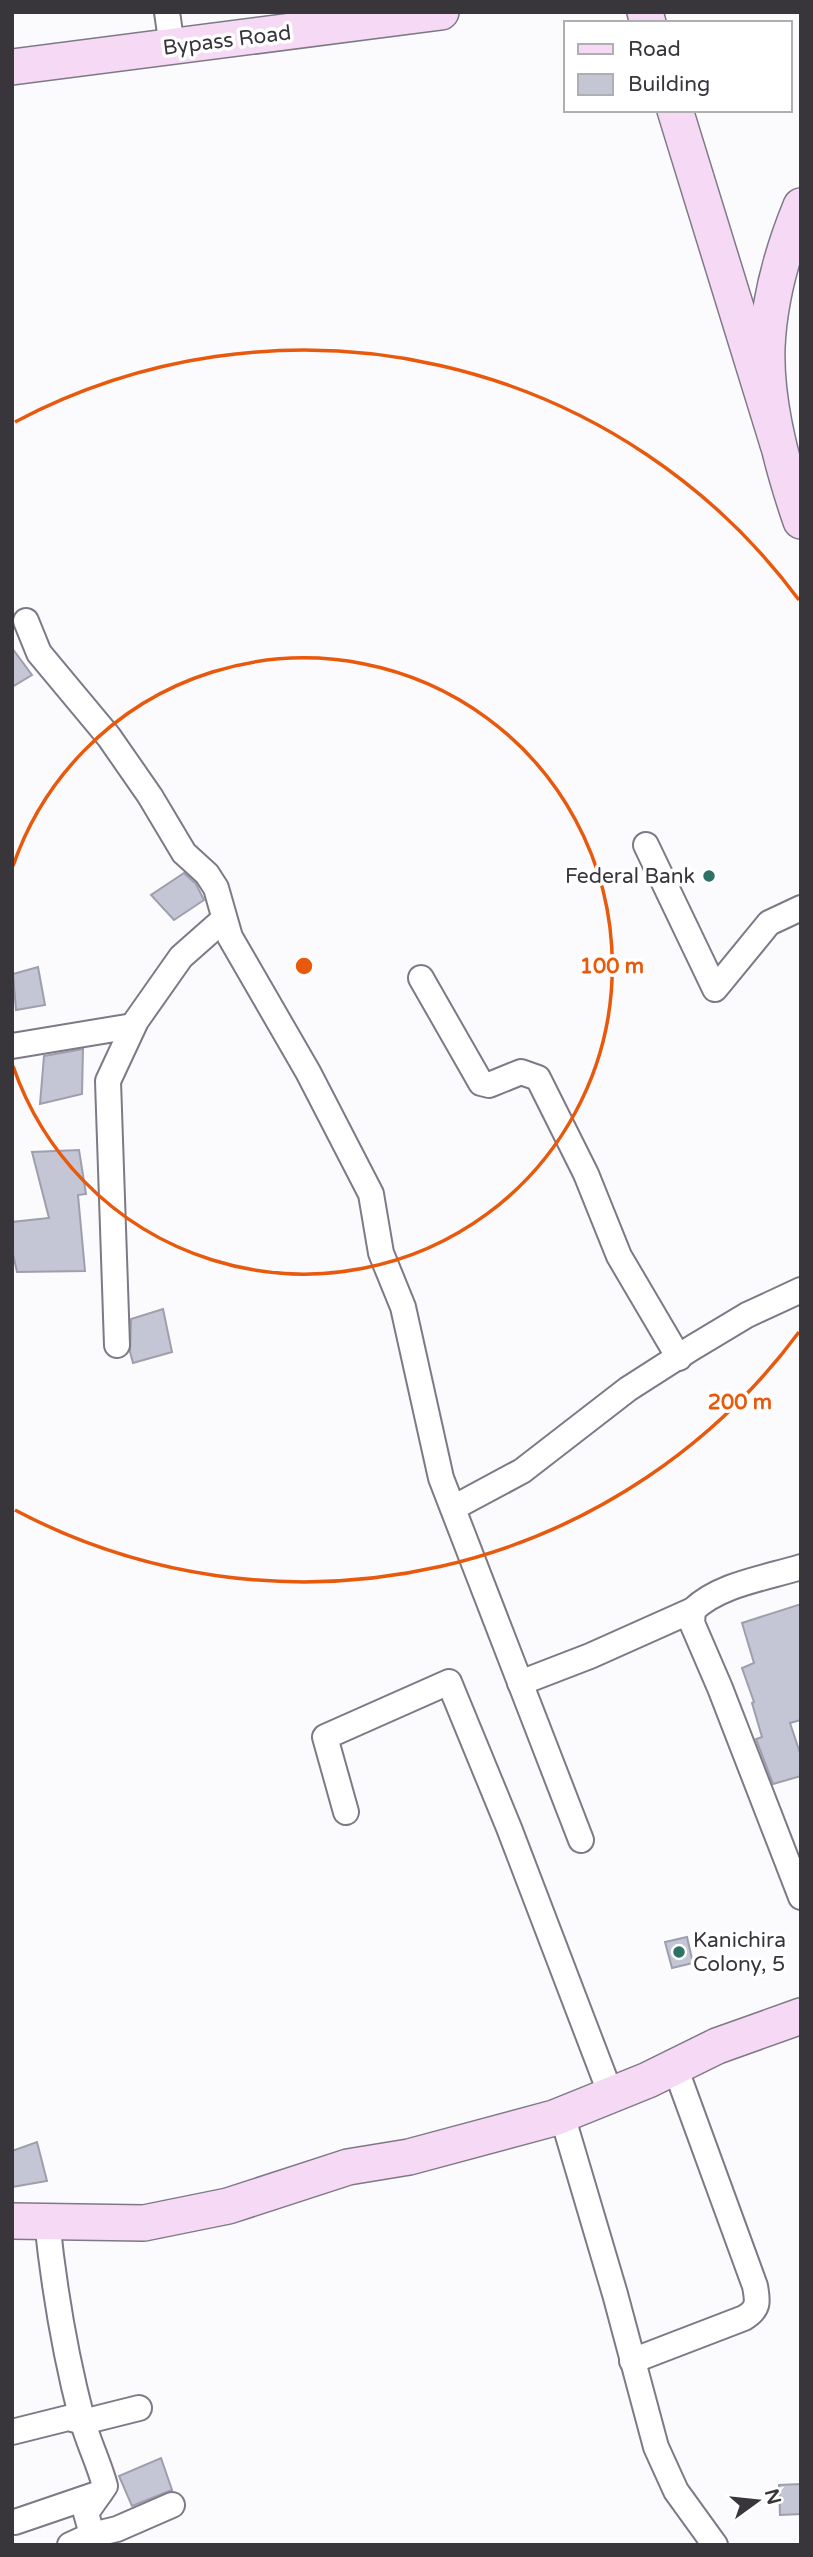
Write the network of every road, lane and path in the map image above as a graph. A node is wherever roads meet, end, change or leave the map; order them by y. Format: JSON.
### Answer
{"nodes":[{"id":1,"x":167,"y":12,"type":"edge"},
{"id":2,"x":441,"y":12,"type":"edge"},
{"id":3,"x":172,"y":47,"type":"junction"},
{"id":4,"x":12,"y":67,"type":"edge"},
{"id":5,"x":676,"y":112,"type":"edge"},
{"id":6,"x":801,"y":206,"type":"edge"},
{"id":7,"x":778,"y":444,"type":"junction"},
{"id":8,"x":801,"y":521,"type":"edge"},
{"id":9,"x":26,"y":621,"type":"dead end"},
{"id":10,"x":646,"y":845,"type":"dead end"},
{"id":11,"x":801,"y":908,"type":"edge"},
{"id":12,"x":224,"y":919,"type":"junction"},
{"id":13,"x":421,"y":978,"type":"dead end"},
{"id":14,"x":133,"y":1026,"type":"junction"},
{"id":15,"x":12,"y":1046,"type":"edge"},
{"id":16,"x":801,"y":1290,"type":"edge"},
{"id":17,"x":117,"y":1345,"type":"dead end"},
{"id":18,"x":679,"y":1358,"type":"junction"},
{"id":19,"x":453,"y":1508,"type":"junction"},
{"id":20,"x":801,"y":1567,"type":"edge"},
{"id":21,"x":693,"y":1610,"type":"junction"},
{"id":22,"x":520,"y":1683,"type":"junction"},
{"id":23,"x":346,"y":1812,"type":"dead end"},
{"id":24,"x":581,"y":1840,"type":"dead end"},
{"id":25,"x":801,"y":1897,"type":"edge"},
{"id":26,"x":801,"y":2016,"type":"edge"},
{"id":27,"x":675,"y":2067,"type":"junction"},
{"id":28,"x":611,"y":2095,"type":"junction"},
{"id":29,"x":562,"y":2115,"type":"junction"},
{"id":30,"x":12,"y":2221,"type":"edge"},
{"id":31,"x":47,"y":2221,"type":"junction"},
{"id":32,"x":632,"y":2361,"type":"junction"},
{"id":33,"x":139,"y":2408,"type":"dead end"},
{"id":34,"x":83,"y":2422,"type":"junction"},
{"id":35,"x":12,"y":2432,"type":"edge"},
{"id":36,"x":100,"y":2493,"type":"junction"},
{"id":37,"x":172,"y":2505,"type":"dead end"},
{"id":38,"x":15,"y":2522,"type":"dead end"},
{"id":39,"x":85,"y":2541,"type":"edge"},
{"id":40,"x":715,"y":2545,"type":"edge"}],
"edges":[{"from":1,"to":3,"type":"street"},
{"from":2,"to":3,"type":"main road","name":"Bypass Road"},
{"from":3,"to":4,"type":"main road","name":"Bypass Road"},
{"from":5,"to":7,"type":"main road"},
{"from":6,"to":7,"type":"main road"},
{"from":7,"to":8,"type":"main road"},
{"from":9,"to":12,"type":"street"},
{"from":10,"to":11,"type":"street"},
{"from":12,"to":14,"type":"street"},
{"from":12,"to":19,"type":"street"},
{"from":13,"to":18,"type":"street"},
{"from":14,"to":15,"type":"street"},
{"from":14,"to":17,"type":"street"},
{"from":16,"to":18,"type":"street"},
{"from":18,"to":19,"type":"street"},
{"from":19,"to":22,"type":"street"},
{"from":20,"to":21,"type":"street"},
{"from":21,"to":22,"type":"street"},
{"from":21,"to":25,"type":"street"},
{"from":22,"to":24,"type":"street"},
{"from":23,"to":28,"type":"street"},
{"from":26,"to":27,"type":"main road"},
{"from":27,"to":28,"type":"main road"},
{"from":27,"to":32,"type":"street"},
{"from":28,"to":29,"type":"main road"},
{"from":29,"to":31,"type":"main road"},
{"from":29,"to":32,"type":"street"},
{"from":30,"to":31,"type":"main road"},
{"from":31,"to":34,"type":"street"},
{"from":32,"to":40,"type":"street"},
{"from":33,"to":34,"type":"street"},
{"from":34,"to":35,"type":"street"},
{"from":34,"to":36,"type":"street"},
{"from":36,"to":38,"type":"street"},
{"from":36,"to":39,"type":"street"},
{"from":37,"to":39,"type":"street"}]}
